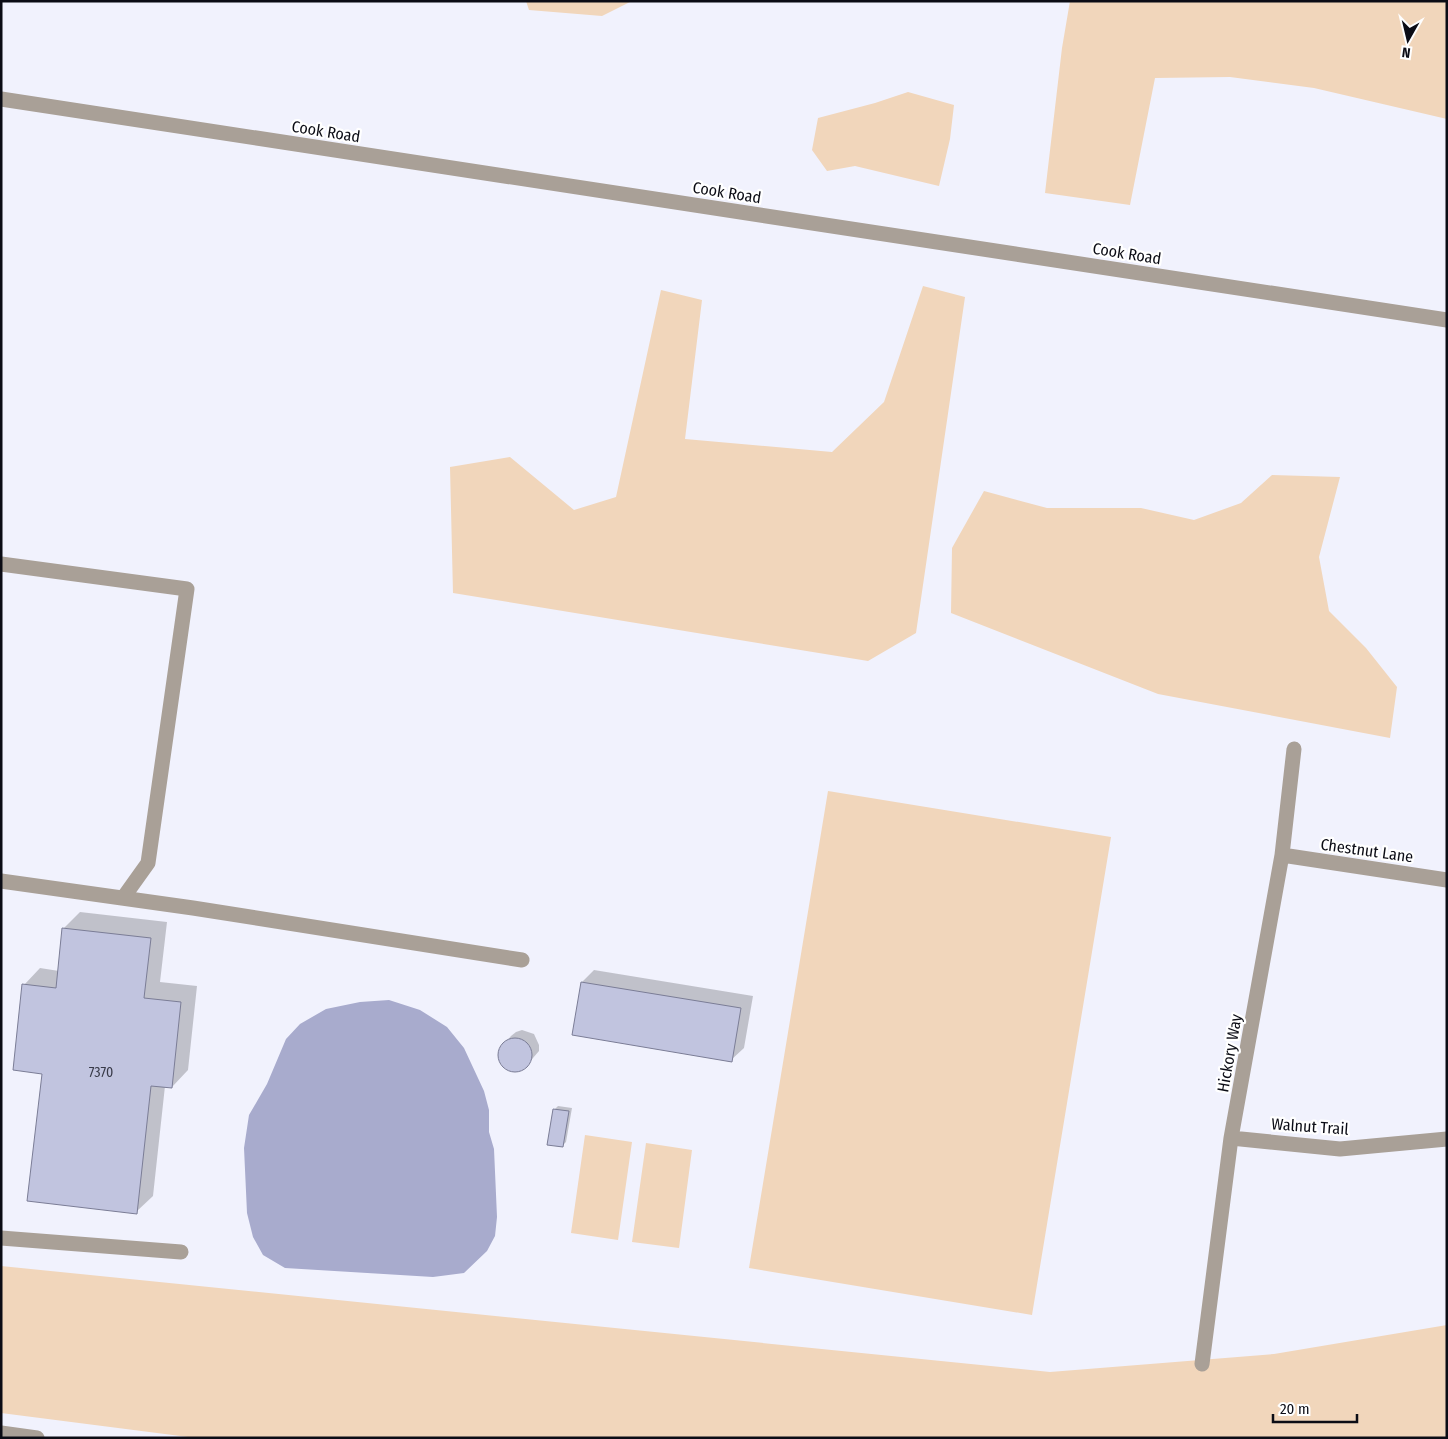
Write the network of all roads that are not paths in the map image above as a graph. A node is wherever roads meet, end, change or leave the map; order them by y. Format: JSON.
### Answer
{"nodes":[{"id":1,"x":1,"y":99,"type":"edge"},
{"id":2,"x":1447,"y":320,"type":"edge"},
{"id":3,"x":1,"y":564,"type":"edge"},
{"id":4,"x":1294,"y":749,"type":"dead end"},
{"id":5,"x":1282,"y":855,"type":"junction"},
{"id":6,"x":1447,"y":880,"type":"edge"},
{"id":7,"x":1,"y":881,"type":"edge"},
{"id":8,"x":123,"y":898,"type":"junction"},
{"id":9,"x":522,"y":960,"type":"dead end"},
{"id":10,"x":1231,"y":1138,"type":"junction"},
{"id":11,"x":1447,"y":1139,"type":"edge"},
{"id":12,"x":1,"y":1238,"type":"edge"},
{"id":13,"x":181,"y":1252,"type":"dead end"},
{"id":14,"x":1202,"y":1364,"type":"dead end"},
{"id":15,"x":1,"y":1433,"type":"edge"},
{"id":16,"x":37,"y":1438,"type":"edge"}],
"edges":[{"from":1,"to":2,"type":"street","name":"Cook Road"},
{"from":3,"to":8,"type":"street"},
{"from":4,"to":5,"type":"street","name":"Hickory Way"},
{"from":5,"to":6,"type":"street","name":"Chestnut Lane"},
{"from":5,"to":10,"type":"street","name":"Hickory Way"},
{"from":7,"to":8,"type":"street"},
{"from":8,"to":9,"type":"street"},
{"from":10,"to":11,"type":"street","name":"Walnut Trail"},
{"from":10,"to":14,"type":"street","name":"Hickory Way"},
{"from":12,"to":13,"type":"street"},
{"from":15,"to":16,"type":"street"}]}
